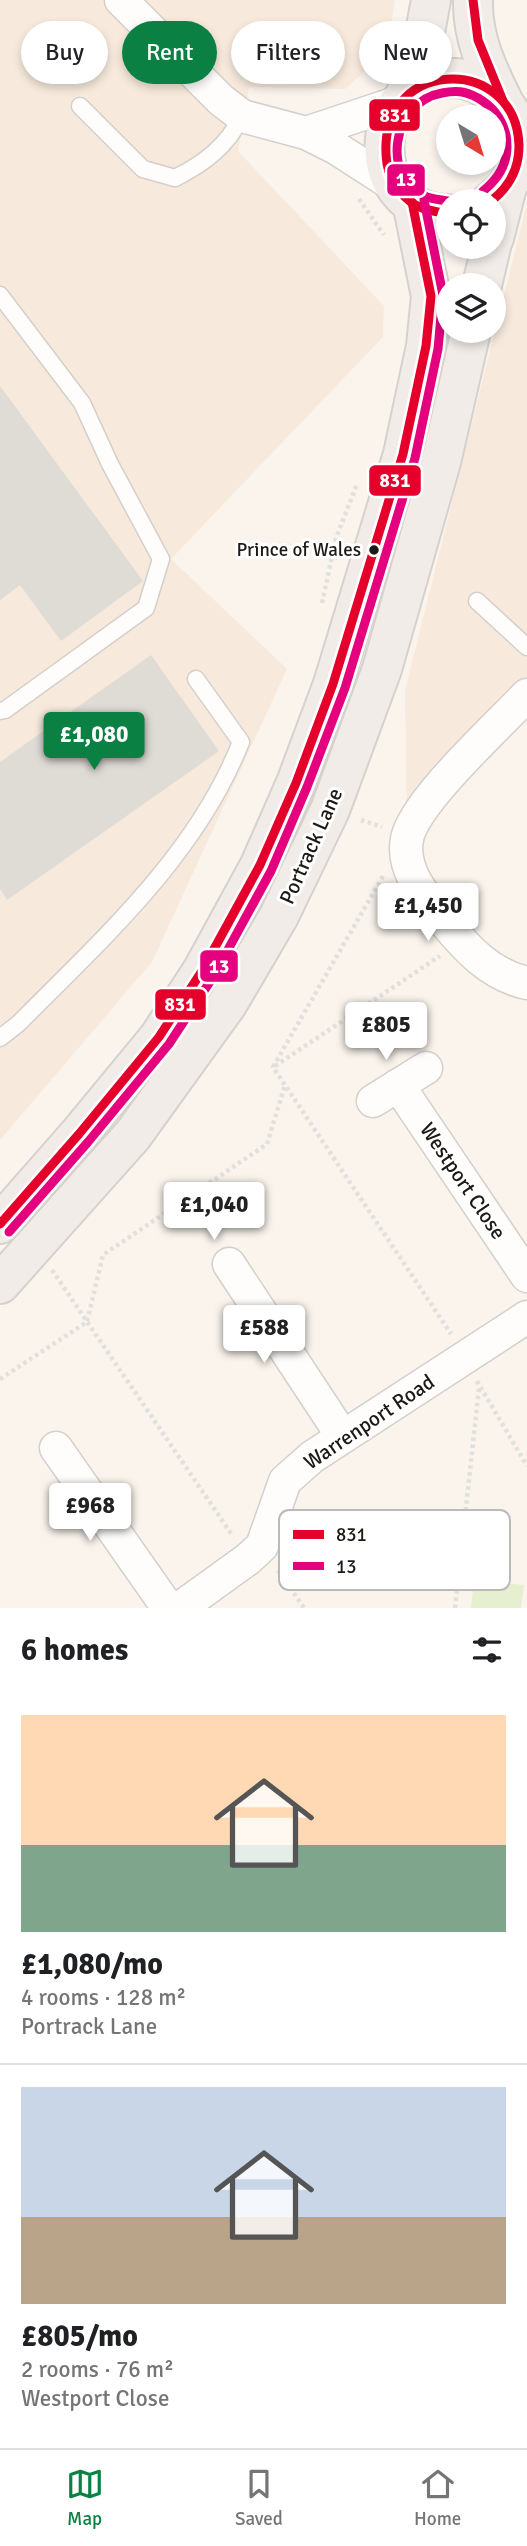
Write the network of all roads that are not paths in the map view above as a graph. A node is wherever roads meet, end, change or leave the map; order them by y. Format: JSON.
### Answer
{"nodes":[{"id":1,"x":121,"y":0,"type":"edge"},
{"id":2,"x":430,"y":0,"type":"edge"},
{"id":3,"x":473,"y":0,"type":"edge"},
{"id":4,"x":402,"y":99,"type":"junction"},
{"id":5,"x":503,"y":102,"type":"junction"},
{"id":6,"x":80,"y":106,"type":"dead end"},
{"id":7,"x":242,"y":116,"type":"junction"},
{"id":8,"x":306,"y":133,"type":"junction"},
{"id":9,"x":523,"y":136,"type":"edge"},
{"id":10,"x":502,"y":189,"type":"edge"},
{"id":11,"x":404,"y":194,"type":"junction"},
{"id":12,"x":436,"y":213,"type":"edge"},
{"id":13,"x":0,"y":295,"type":"edge"},
{"id":14,"x":468,"y":343,"type":"edge"},
{"id":15,"x":477,"y":601,"type":"dead end"},
{"id":16,"x":527,"y":647,"type":"edge"},
{"id":17,"x":197,"y":679,"type":"dead end"},
{"id":18,"x":527,"y":695,"type":"edge"},
{"id":19,"x":0,"y":711,"type":"edge"},
{"id":20,"x":527,"y":983,"type":"edge"},
{"id":21,"x":0,"y":1038,"type":"edge"},
{"id":22,"x":426,"y":1068,"type":"dead end"},
{"id":23,"x":0,"y":1224,"type":"edge"},
{"id":24,"x":229,"y":1264,"type":"dead end"},
{"id":25,"x":527,"y":1276,"type":"edge"},
{"id":26,"x":0,"y":1284,"type":"edge"},
{"id":27,"x":527,"y":1317,"type":"edge"},
{"id":28,"x":343,"y":1437,"type":"junction"},
{"id":29,"x":57,"y":1447,"type":"dead end"},
{"id":30,"x":168,"y":1608,"type":"edge"},
{"id":31,"x":180,"y":1608,"type":"edge"}],
"edges":[{"from":1,"to":7,"type":"street"},
{"from":2,"to":4,"type":"main road","name":"Portrack Lane"},
{"from":3,"to":5,"type":"main road"},
{"from":4,"to":5,"type":"main road"},
{"from":4,"to":8,"type":"street"},
{"from":4,"to":11,"type":"main road","name":"Portrack Lane"},
{"from":5,"to":9,"type":"main road"},
{"from":6,"to":7,"type":"lane"},
{"from":7,"to":8,"type":"street"},
{"from":8,"to":11,"type":"street"},
{"from":9,"to":10,"type":"main road"},
{"from":11,"to":12,"type":"main road"},
{"from":11,"to":23,"type":"main road","name":"Portrack Lane"},
{"from":13,"to":19,"type":"lane"},
{"from":14,"to":26,"type":"main road","name":"Portrack Lane"},
{"from":15,"to":16,"type":"lane"},
{"from":17,"to":21,"type":"lane"},
{"from":18,"to":20,"type":"street"},
{"from":22,"to":25,"type":"street","name":"Westport Close"},
{"from":24,"to":28,"type":"street"},
{"from":27,"to":28,"type":"street","name":"Warrenport Road"},
{"from":28,"to":31,"type":"street","name":"Warrenport Road"},
{"from":29,"to":30,"type":"street"}]}
